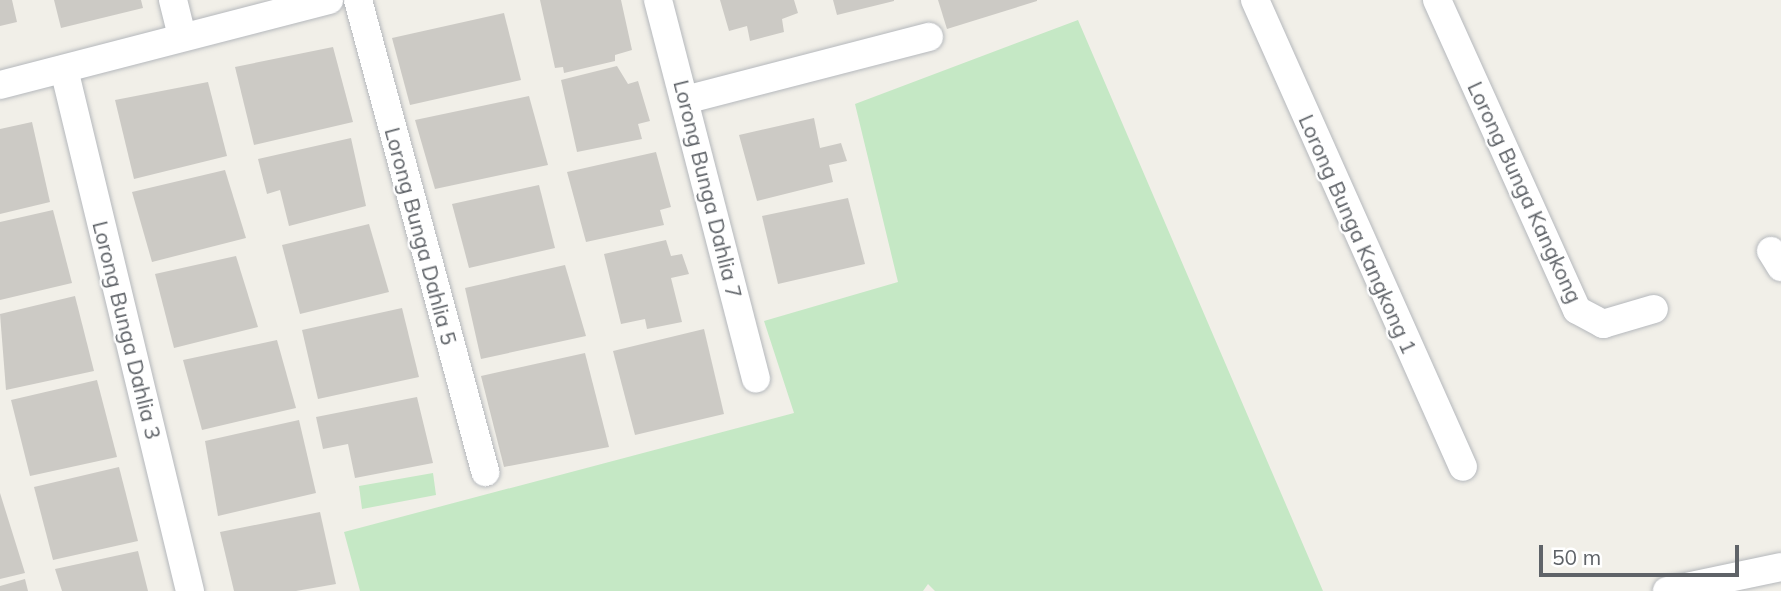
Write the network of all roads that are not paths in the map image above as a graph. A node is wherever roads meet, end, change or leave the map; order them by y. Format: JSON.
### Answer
{"nodes":[{"id":1,"x":173,"y":0,"type":"edge"},
{"id":2,"x":329,"y":0,"type":"edge"},
{"id":3,"x":358,"y":0,"type":"edge"},
{"id":4,"x":658,"y":0,"type":"edge"},
{"id":5,"x":1255,"y":0,"type":"edge"},
{"id":6,"x":1437,"y":0,"type":"edge"},
{"id":7,"x":182,"y":37,"type":"junction"},
{"id":8,"x":929,"y":37,"type":"dead end"},
{"id":9,"x":64,"y":69,"type":"junction"},
{"id":10,"x":0,"y":85,"type":"edge"},
{"id":11,"x":685,"y":100,"type":"junction"},
{"id":12,"x":1654,"y":309,"type":"dead end"},
{"id":13,"x":756,"y":379,"type":"dead end"},
{"id":14,"x":1463,"y":467,"type":"dead end"},
{"id":15,"x":485,"y":472,"type":"dead end"},
{"id":16,"x":1781,"y":567,"type":"edge"},
{"id":17,"x":190,"y":591,"type":"edge"},
{"id":18,"x":1667,"y":591,"type":"edge"}],
"edges":[{"from":1,"to":7,"type":"street"},
{"from":2,"to":7,"type":"street"},
{"from":3,"to":15,"type":"street","name":"Lorong Bunga Dahlia 5"},
{"from":4,"to":11,"type":"street","name":"Lorong Bunga Dahlia 7"},
{"from":5,"to":14,"type":"street","name":"Lorong Bunga Kangkong 1"},
{"from":6,"to":12,"type":"street","name":"Lorong Bunga Kangkong"},
{"from":7,"to":9,"type":"street"},
{"from":8,"to":11,"type":"street"},
{"from":9,"to":10,"type":"street"},
{"from":9,"to":17,"type":"street","name":"Lorong Bunga Dahlia 3"},
{"from":11,"to":13,"type":"street","name":"Lorong Bunga Dahlia 7"},
{"from":16,"to":18,"type":"street"}]}
